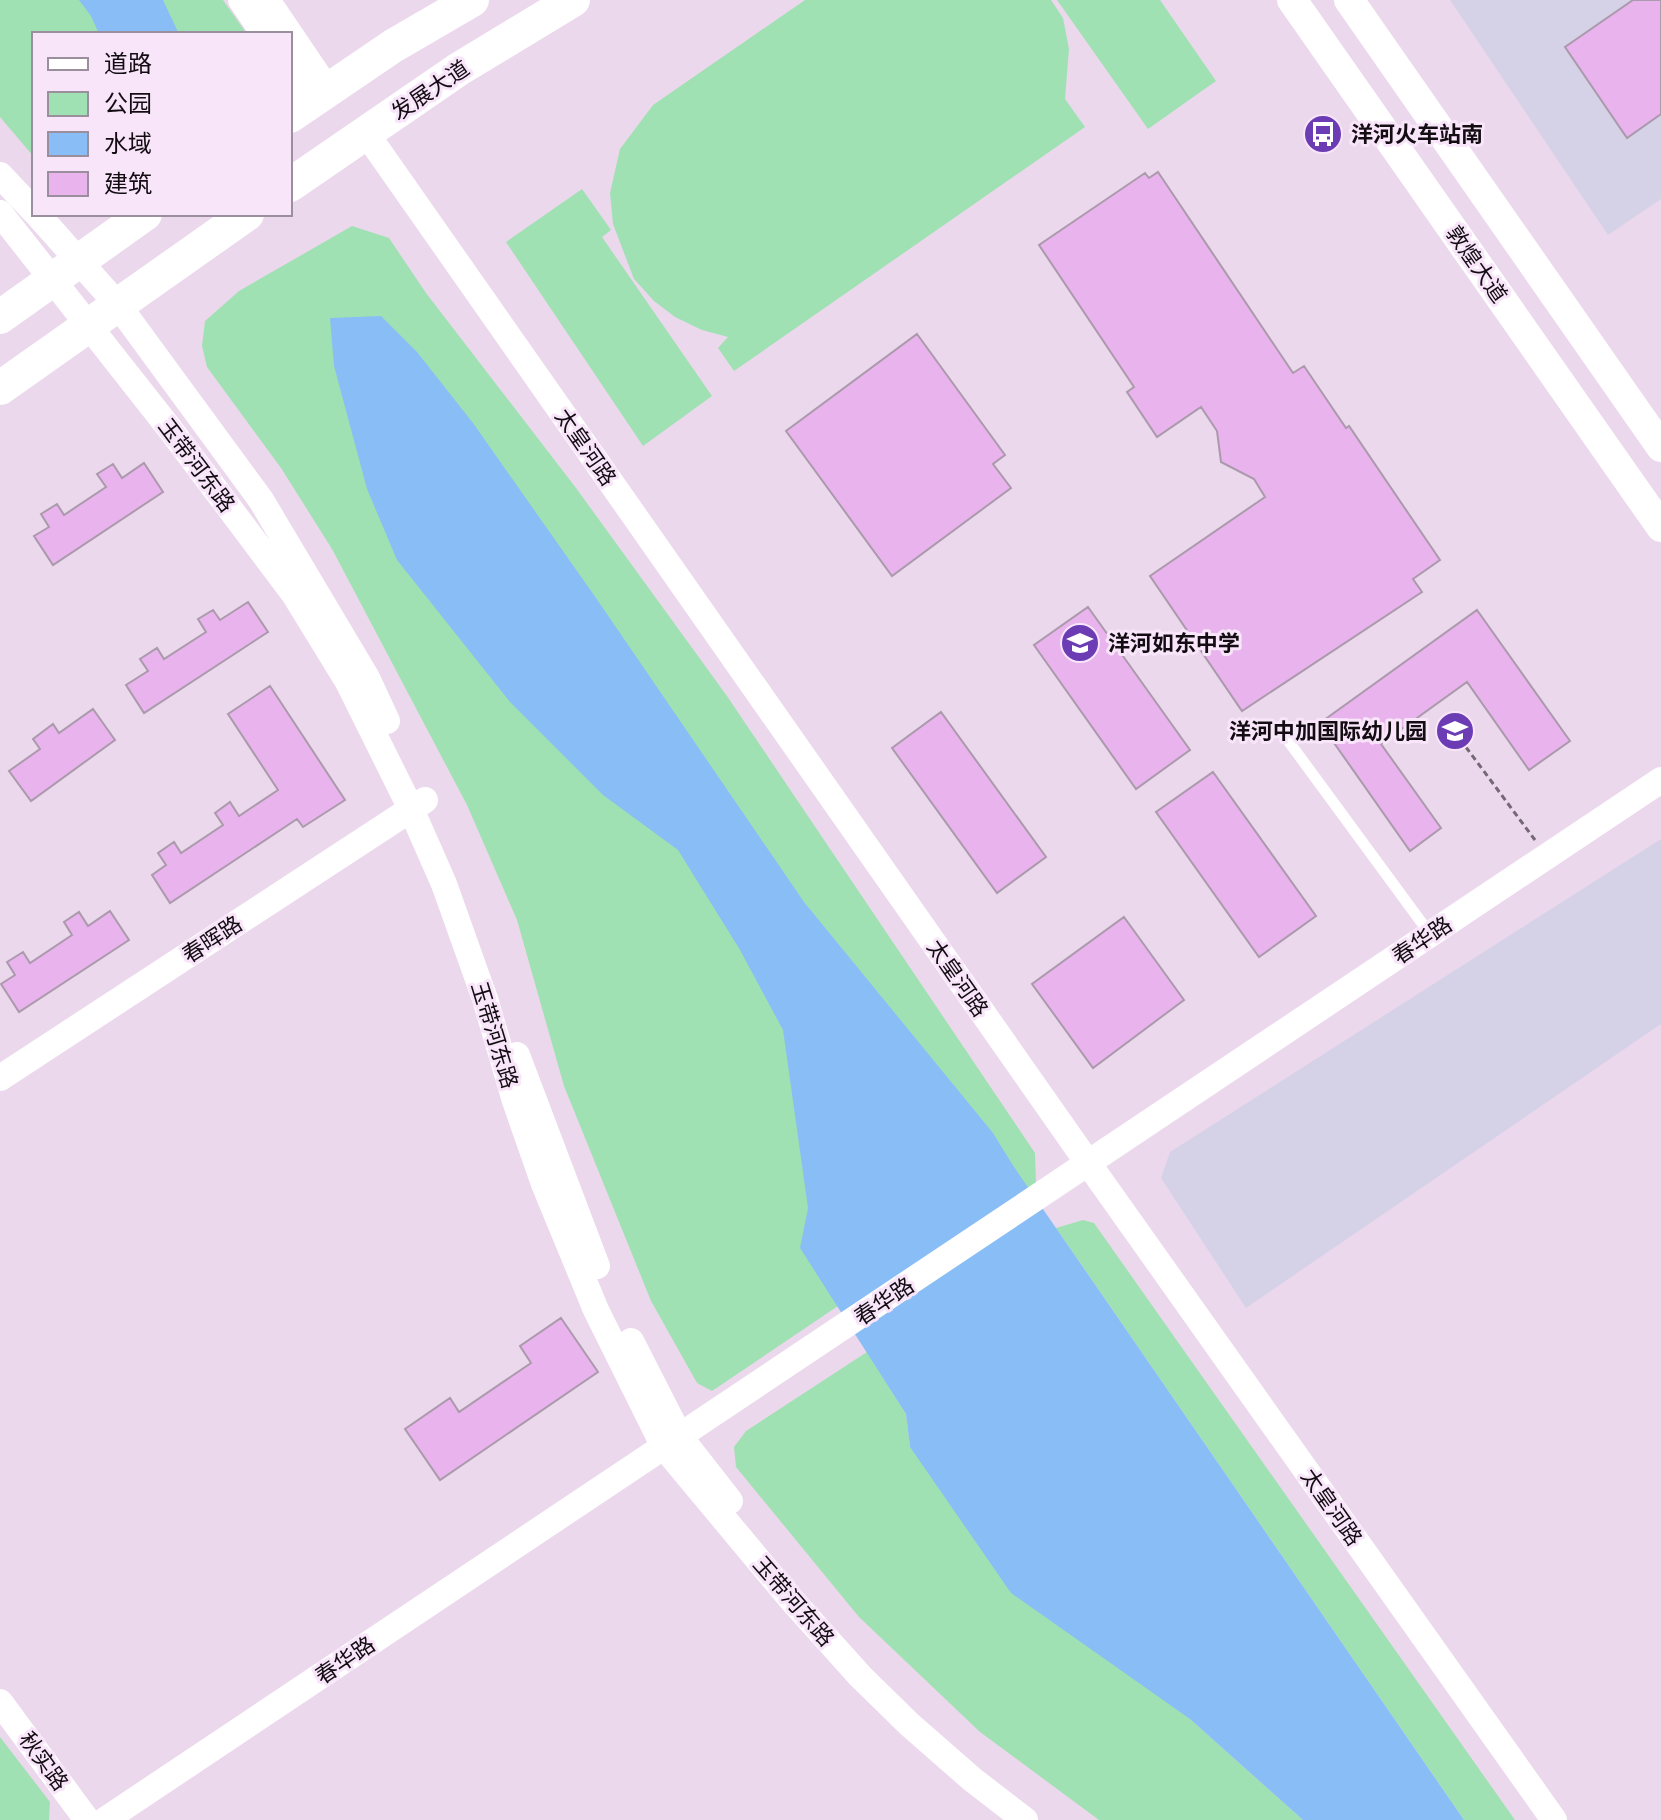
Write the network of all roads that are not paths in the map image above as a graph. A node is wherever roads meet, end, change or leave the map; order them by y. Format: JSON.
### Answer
{"nodes":[{"id":1,"x":241,"y":0,"type":"edge"},
{"id":2,"x":267,"y":0,"type":"edge"},
{"id":3,"x":472,"y":0,"type":"edge"},
{"id":4,"x":573,"y":0,"type":"edge"},
{"id":5,"x":1292,"y":0,"type":"edge"},
{"id":6,"x":1349,"y":0,"type":"edge"},
{"id":7,"x":263,"y":32,"type":"edge"},
{"id":8,"x":280,"y":32,"type":"edge"},
{"id":9,"x":292,"y":59,"type":"edge"},
{"id":10,"x":292,"y":74,"type":"edge"},
{"id":11,"x":310,"y":102,"type":"edge"},
{"id":12,"x":366,"y":133,"type":"junction"},
{"id":13,"x":0,"y":175,"type":"edge"},
{"id":14,"x":292,"y":184,"type":"edge"},
{"id":15,"x":32,"y":210,"type":"edge"},
{"id":16,"x":0,"y":213,"type":"edge"},
{"id":17,"x":37,"y":216,"type":"edge"},
{"id":18,"x":142,"y":216,"type":"edge"},
{"id":19,"x":244,"y":216,"type":"edge"},
{"id":20,"x":66,"y":270,"type":"junction"},
{"id":21,"x":118,"y":305,"type":"junction"},
{"id":22,"x":0,"y":317,"type":"edge"},
{"id":23,"x":89,"y":326,"type":"junction"},
{"id":24,"x":0,"y":388,"type":"edge"},
{"id":25,"x":1661,"y":447,"type":"edge"},
{"id":26,"x":1661,"y":527,"type":"edge"},
{"id":27,"x":1289,"y":742,"type":"dead end"},
{"id":28,"x":1661,"y":780,"type":"edge"},
{"id":29,"x":418,"y":804,"type":"junction"},
{"id":30,"x":1430,"y":934,"type":"junction"},
{"id":31,"x":0,"y":1078,"type":"edge"},
{"id":32,"x":1088,"y":1163,"type":"junction"},
{"id":33,"x":672,"y":1442,"type":"junction"},
{"id":34,"x":0,"y":1702,"type":"edge"},
{"id":35,"x":87,"y":1820,"type":"edge"},
{"id":36,"x":105,"y":1820,"type":"edge"},
{"id":37,"x":1025,"y":1820,"type":"edge"},
{"id":38,"x":1047,"y":1820,"type":"edge"},
{"id":39,"x":1554,"y":1820,"type":"edge"}],
"edges":[{"from":1,"to":7,"type":"street"},
{"from":2,"to":8,"type":"street"},
{"from":3,"to":11,"type":"main road"},
{"from":4,"to":12,"type":"main road","name":"发展大道"},
{"from":5,"to":26,"type":"main road","name":"敦煌大道"},
{"from":6,"to":25,"type":"main road","name":"敦煌大道"},
{"from":9,"to":11,"type":"street"},
{"from":10,"to":11,"type":"street"},
{"from":12,"to":14,"type":"main road","name":"发展大道"},
{"from":12,"to":32,"type":"street","name":"太皇河路"},
{"from":13,"to":15,"type":"street","name":"玉带河东路"},
{"from":16,"to":20,"type":"street","name":"玉带河东路"},
{"from":17,"to":20,"type":"street","name":"玉带河东路"},
{"from":18,"to":20,"type":"main road"},
{"from":19,"to":21,"type":"main road"},
{"from":20,"to":21,"type":"street","name":"玉带河东路"},
{"from":20,"to":22,"type":"main road"},
{"from":20,"to":23,"type":"street","name":"玉带河东路"},
{"from":21,"to":23,"type":"main road"},
{"from":21,"to":29,"type":"street","name":"玉带河东路"},
{"from":23,"to":24,"type":"main road"},
{"from":23,"to":29,"type":"street","name":"玉带河东路"},
{"from":27,"to":30,"type":"lane"},
{"from":28,"to":30,"type":"street","name":"春华路"},
{"from":29,"to":31,"type":"street","name":"春晖路"},
{"from":29,"to":33,"type":"street","name":"玉带河东路"},
{"from":30,"to":32,"type":"street","name":"春华路"},
{"from":32,"to":33,"type":"street","name":"春华路"},
{"from":32,"to":39,"type":"street","name":"太皇河路"},
{"from":33,"to":36,"type":"street","name":"春华路"},
{"from":33,"to":37,"type":"street","name":"玉带河东路"},
{"from":33,"to":38,"type":"street","name":"玉带河东路"},
{"from":34,"to":35,"type":"street","name":"秋实路"}]}
